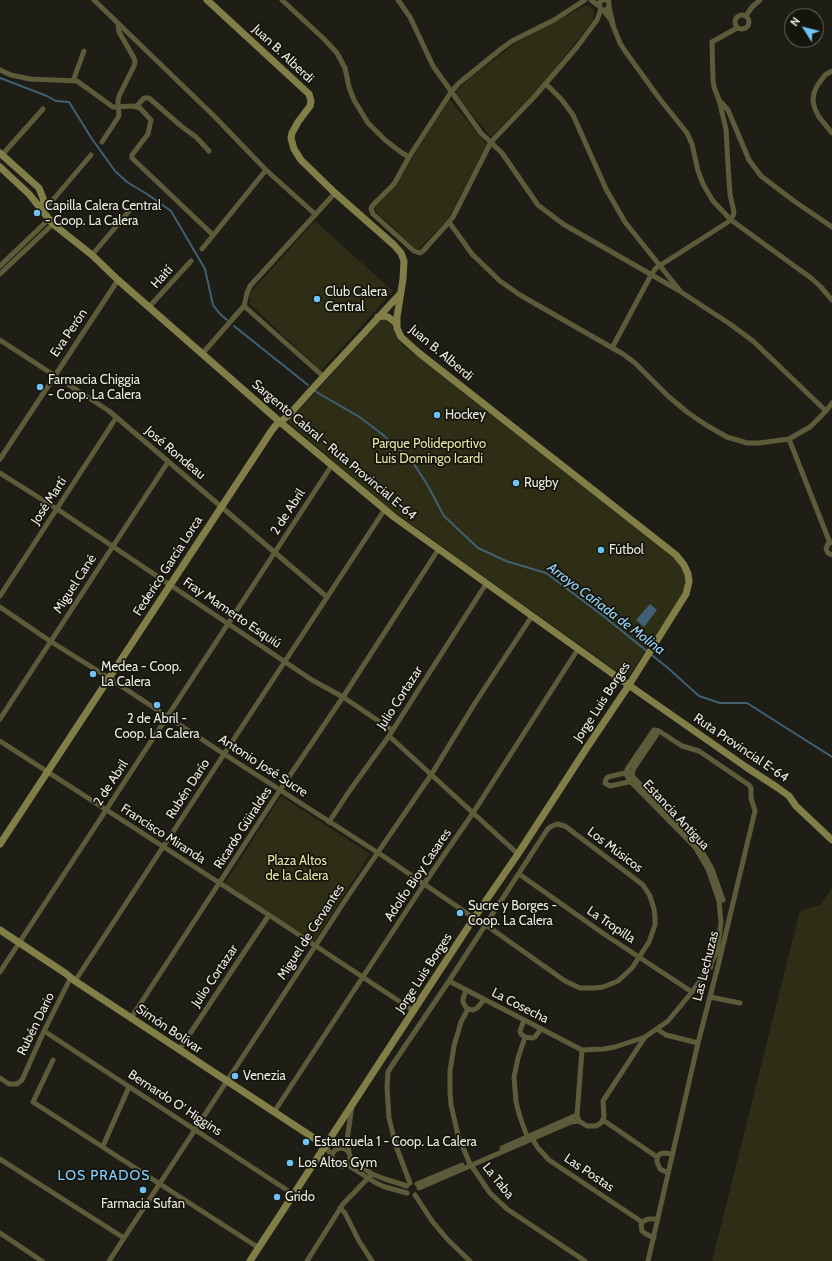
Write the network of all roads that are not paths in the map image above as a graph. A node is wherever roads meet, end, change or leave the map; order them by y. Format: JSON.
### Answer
{"nodes":[{"id":1,"x":94,"y":0,"type":"edge"},
{"id":2,"x":207,"y":0,"type":"edge"},
{"id":3,"x":282,"y":0,"type":"edge"},
{"id":4,"x":398,"y":0,"type":"edge"},
{"id":5,"x":585,"y":0,"type":"edge"},
{"id":6,"x":591,"y":0,"type":"edge"},
{"id":7,"x":595,"y":0,"type":"edge"},
{"id":8,"x":604,"y":0,"type":"edge"},
{"id":9,"x":613,"y":0,"type":"edge"},
{"id":10,"x":760,"y":0,"type":"edge"},
{"id":11,"x":609,"y":6,"type":"junction"},
{"id":12,"x":601,"y":8,"type":"junction"},
{"id":13,"x":746,"y":16,"type":"junction"},
{"id":14,"x":118,"y":23,"type":"junction"},
{"id":15,"x":614,"y":28,"type":"junction"},
{"id":16,"x":737,"y":28,"type":"junction"},
{"id":17,"x":84,"y":51,"type":"dead end"},
{"id":18,"x":0,"y":70,"type":"edge"},
{"id":19,"x":832,"y":71,"type":"edge"},
{"id":20,"x":73,"y":81,"type":"junction"},
{"id":21,"x":546,"y":84,"type":"junction"},
{"id":22,"x":451,"y":92,"type":"junction"},
{"id":23,"x":719,"y":100,"type":"junction"},
{"id":24,"x":137,"y":106,"type":"junction"},
{"id":25,"x":120,"y":107,"type":"junction"},
{"id":26,"x":43,"y":109,"type":"dead end"},
{"id":27,"x":832,"y":133,"type":"edge"},
{"id":28,"x":102,"y":142,"type":"dead end"},
{"id":29,"x":491,"y":142,"type":"junction"},
{"id":30,"x":209,"y":151,"type":"dead end"},
{"id":31,"x":1,"y":154,"type":"edge"},
{"id":32,"x":91,"y":155,"type":"dead end"},
{"id":33,"x":409,"y":157,"type":"junction"},
{"id":34,"x":0,"y":167,"type":"edge"},
{"id":35,"x":266,"y":170,"type":"junction"},
{"id":36,"x":335,"y":193,"type":"junction"},
{"id":37,"x":134,"y":204,"type":"dead end"},
{"id":38,"x":43,"y":210,"type":"junction"},
{"id":39,"x":315,"y":214,"type":"junction"},
{"id":40,"x":731,"y":220,"type":"junction"},
{"id":41,"x":51,"y":222,"type":"junction"},
{"id":42,"x":450,"y":222,"type":"junction"},
{"id":43,"x":832,"y":228,"type":"edge"},
{"id":44,"x":213,"y":235,"type":"junction"},
{"id":45,"x":202,"y":249,"type":"dead end"},
{"id":46,"x":92,"y":255,"type":"junction"},
{"id":47,"x":191,"y":261,"type":"dead end"},
{"id":48,"x":660,"y":265,"type":"junction"},
{"id":49,"x":0,"y":266,"type":"edge"},
{"id":50,"x":0,"y":274,"type":"edge"},
{"id":51,"x":651,"y":275,"type":"junction"},
{"id":52,"x":118,"y":280,"type":"junction"},
{"id":53,"x":681,"y":292,"type":"junction"},
{"id":54,"x":400,"y":293,"type":"junction"},
{"id":55,"x":832,"y":300,"type":"edge"},
{"id":56,"x":244,"y":306,"type":"junction"},
{"id":57,"x":149,"y":307,"type":"junction"},
{"id":58,"x":378,"y":318,"type":"junction"},
{"id":59,"x":398,"y":328,"type":"junction"},
{"id":60,"x":0,"y":340,"type":"edge"},
{"id":61,"x":612,"y":348,"type":"junction"},
{"id":62,"x":202,"y":354,"type":"junction"},
{"id":63,"x":54,"y":375,"type":"junction"},
{"id":64,"x":324,"y":377,"type":"junction"},
{"id":65,"x":832,"y":403,"type":"edge"},
{"id":66,"x":826,"y":411,"type":"junction"},
{"id":67,"x":116,"y":418,"type":"junction"},
{"id":68,"x":280,"y":422,"type":"junction"},
{"id":69,"x":789,"y":439,"type":"junction"},
{"id":70,"x":0,"y":459,"type":"edge"},
{"id":71,"x":168,"y":462,"type":"junction"},
{"id":72,"x":332,"y":465,"type":"junction"},
{"id":73,"x":0,"y":473,"type":"edge"},
{"id":74,"x":222,"y":506,"type":"junction"},
{"id":75,"x":57,"y":509,"type":"junction"},
{"id":76,"x":385,"y":509,"type":"junction"},
{"id":77,"x":831,"y":543,"type":"edge"},
{"id":78,"x":112,"y":547,"type":"junction"},
{"id":79,"x":438,"y":550,"type":"junction"},
{"id":80,"x":275,"y":553,"type":"junction"},
{"id":81,"x":832,"y":555,"type":"edge"},
{"id":82,"x":688,"y":574,"type":"joint"},
{"id":83,"x":486,"y":584,"type":"junction"},
{"id":84,"x":171,"y":585,"type":"junction"},
{"id":85,"x":0,"y":596,"type":"edge"},
{"id":86,"x":327,"y":597,"type":"junction"},
{"id":87,"x":0,"y":607,"type":"edge"},
{"id":88,"x":532,"y":616,"type":"junction"},
{"id":89,"x":229,"y":624,"type":"junction"},
{"id":90,"x":50,"y":641,"type":"junction"},
{"id":91,"x":578,"y":649,"type":"junction"},
{"id":92,"x":285,"y":661,"type":"junction"},
{"id":93,"x":109,"y":678,"type":"junction"},
{"id":94,"x":629,"y":685,"type":"junction"},
{"id":95,"x":343,"y":698,"type":"junction"},
{"id":96,"x":168,"y":717,"type":"junction"},
{"id":97,"x":0,"y":719,"type":"edge"},
{"id":98,"x":392,"y":730,"type":"junction"},
{"id":99,"x":657,"y":730,"type":"joint"},
{"id":100,"x":389,"y":736,"type":"junction"},
{"id":101,"x":0,"y":741,"type":"edge"},
{"id":102,"x":224,"y":754,"type":"junction"},
{"id":103,"x":48,"y":772,"type":"junction"},
{"id":104,"x":629,"y":772,"type":"junction"},
{"id":105,"x":431,"y":774,"type":"junction"},
{"id":106,"x":636,"y":780,"type":"junction"},
{"id":107,"x":630,"y":781,"type":"junction"},
{"id":108,"x":280,"y":790,"type":"junction"},
{"id":109,"x":107,"y":811,"type":"junction"},
{"id":110,"x":473,"y":813,"type":"junction"},
{"id":111,"x":329,"y":822,"type":"junction"},
{"id":112,"x":832,"y":840,"type":"edge"},
{"id":113,"x":0,"y":844,"type":"edge"},
{"id":114,"x":163,"y":847,"type":"junction"},
{"id":115,"x":377,"y":853,"type":"junction"},
{"id":116,"x":518,"y":854,"type":"junction"},
{"id":117,"x":519,"y":874,"type":"junction"},
{"id":118,"x":220,"y":884,"type":"junction"},
{"id":119,"x":424,"y":884,"type":"junction"},
{"id":120,"x":721,"y":901,"type":"junction"},
{"id":121,"x":733,"y":901,"type":"junction"},
{"id":122,"x":269,"y":914,"type":"junction"},
{"id":123,"x":474,"y":918,"type":"junction"},
{"id":124,"x":486,"y":925,"type":"junction"},
{"id":125,"x":0,"y":930,"type":"edge"},
{"id":126,"x":722,"y":935,"type":"junction"},
{"id":127,"x":19,"y":943,"type":"junction"},
{"id":128,"x":316,"y":946,"type":"junction"},
{"id":129,"x":640,"y":957,"type":"junction"},
{"id":130,"x":718,"y":966,"type":"junction"},
{"id":131,"x":709,"y":968,"type":"junction"},
{"id":132,"x":0,"y":972,"type":"edge"},
{"id":133,"x":364,"y":977,"type":"junction"},
{"id":134,"x":73,"y":979,"type":"junction"},
{"id":135,"x":449,"y":981,"type":"junction"},
{"id":136,"x":466,"y":990,"type":"junction"},
{"id":137,"x":692,"y":992,"type":"junction"},
{"id":138,"x":710,"y":997,"type":"junction"},
{"id":139,"x":484,"y":1000,"type":"junction"},
{"id":140,"x":740,"y":1003,"type":"dead end"},
{"id":141,"x":468,"y":1009,"type":"junction"},
{"id":142,"x":414,"y":1011,"type":"junction"},
{"id":143,"x":131,"y":1018,"type":"junction"},
{"id":144,"x":524,"y":1020,"type":"junction"},
{"id":145,"x":541,"y":1029,"type":"junction"},
{"id":146,"x":657,"y":1029,"type":"junction"},
{"id":147,"x":44,"y":1031,"type":"junction"},
{"id":148,"x":646,"y":1037,"type":"junction"},
{"id":149,"x":525,"y":1038,"type":"junction"},
{"id":150,"x":629,"y":1043,"type":"junction"},
{"id":151,"x":698,"y":1043,"type":"junction"},
{"id":152,"x":179,"y":1050,"type":"junction"},
{"id":153,"x":582,"y":1050,"type":"junction"},
{"id":154,"x":635,"y":1054,"type":"junction"},
{"id":155,"x":53,"y":1060,"type":"dead end"},
{"id":156,"x":0,"y":1078,"type":"edge"},
{"id":157,"x":227,"y":1081,"type":"junction"},
{"id":158,"x":129,"y":1087,"type":"junction"},
{"id":159,"x":352,"y":1105,"type":"junction"},
{"id":160,"x":274,"y":1112,"type":"junction"},
{"id":161,"x":578,"y":1118,"type":"junction"},
{"id":162,"x":602,"y":1120,"type":"junction"},
{"id":163,"x":195,"y":1130,"type":"junction"},
{"id":164,"x":530,"y":1138,"type":"junction"},
{"id":165,"x":103,"y":1146,"type":"junction"},
{"id":166,"x":326,"y":1146,"type":"junction"},
{"id":167,"x":336,"y":1150,"type":"junction"},
{"id":168,"x":673,"y":1154,"type":"junction"},
{"id":169,"x":350,"y":1155,"type":"junction"},
{"id":170,"x":657,"y":1157,"type":"junction"},
{"id":171,"x":0,"y":1159,"type":"edge"},
{"id":172,"x":334,"y":1160,"type":"junction"},
{"id":173,"x":346,"y":1164,"type":"junction"},
{"id":174,"x":470,"y":1164,"type":"junction"},
{"id":175,"x":668,"y":1173,"type":"junction"},
{"id":176,"x":372,"y":1174,"type":"junction"},
{"id":177,"x":367,"y":1178,"type":"junction"},
{"id":178,"x":160,"y":1184,"type":"junction"},
{"id":179,"x":408,"y":1185,"type":"junction"},
{"id":180,"x":418,"y":1186,"type":"junction"},
{"id":181,"x":407,"y":1193,"type":"junction"},
{"id":182,"x":293,"y":1194,"type":"junction"},
{"id":183,"x":415,"y":1195,"type":"junction"},
{"id":184,"x":340,"y":1208,"type":"junction"},
{"id":185,"x":658,"y":1219,"type":"junction"},
{"id":186,"x":642,"y":1222,"type":"junction"},
{"id":187,"x":0,"y":1233,"type":"edge"},
{"id":188,"x":124,"y":1238,"type":"junction"},
{"id":189,"x":654,"y":1238,"type":"junction"},
{"id":190,"x":258,"y":1248,"type":"junction"},
{"id":191,"x":42,"y":1261,"type":"edge"},
{"id":192,"x":109,"y":1261,"type":"edge"},
{"id":193,"x":250,"y":1261,"type":"edge"},
{"id":194,"x":307,"y":1261,"type":"edge"},
{"id":195,"x":372,"y":1261,"type":"edge"},
{"id":196,"x":470,"y":1261,"type":"edge"},
{"id":197,"x":584,"y":1261,"type":"edge"},
{"id":198,"x":648,"y":1261,"type":"edge"}],
"edges":[{"from":1,"to":14,"type":"street"},
{"from":2,"to":36,"type":"street","name":"Juan B. Alberdi"},
{"from":3,"to":33,"type":"street"},
{"from":4,"to":22,"type":"street"},
{"from":5,"to":22,"type":"street"},
{"from":6,"to":12,"type":"street"},
{"from":7,"to":8,"type":"street"},
{"from":8,"to":11,"type":"street"},
{"from":8,"to":12,"type":"street"},
{"from":9,"to":11,"type":"street"},
{"from":10,"to":13,"type":"street"},
{"from":11,"to":12,"type":"street"},
{"from":11,"to":15,"type":"street"},
{"from":12,"to":15,"type":"street"},
{"from":12,"to":21,"type":"street"},
{"from":13,"to":16,"type":"street"},
{"from":13,"to":16,"type":"street"},
{"from":14,"to":25,"type":"street"},
{"from":14,"to":35,"type":"street"},
{"from":15,"to":40,"type":"street"},
{"from":16,"to":23,"type":"street"},
{"from":17,"to":20,"type":"street"},
{"from":18,"to":20,"type":"street"},
{"from":19,"to":27,"type":"street"},
{"from":20,"to":25,"type":"street"},
{"from":21,"to":29,"type":"street"},
{"from":21,"to":48,"type":"street"},
{"from":22,"to":29,"type":"street"},
{"from":22,"to":33,"type":"street"},
{"from":23,"to":40,"type":"street"},
{"from":23,"to":43,"type":"street"},
{"from":24,"to":25,"type":"street"},
{"from":24,"to":30,"type":"street"},
{"from":24,"to":44,"type":"street"},
{"from":25,"to":28,"type":"street"},
{"from":26,"to":31,"type":"street"},
{"from":29,"to":42,"type":"street"},
{"from":29,"to":51,"type":"street"},
{"from":31,"to":38,"type":"street","name":"Sargento Cabral - Ruta Provincial E-64"},
{"from":32,"to":38,"type":"street"},
{"from":33,"to":42,"type":"street"},
{"from":34,"to":38,"type":"street","name":"Sargento Cabral - Ruta Provincial E-64"},
{"from":35,"to":39,"type":"street"},
{"from":35,"to":44,"type":"street"},
{"from":36,"to":39,"type":"street"},
{"from":36,"to":54,"type":"street","name":"Juan B. Alberdi"},
{"from":37,"to":46,"type":"street"},
{"from":38,"to":41,"type":"street","name":"Sargento Cabral - Ruta Provincial E-64"},
{"from":39,"to":56,"type":"street"},
{"from":40,"to":48,"type":"street"},
{"from":40,"to":55,"type":"street"},
{"from":41,"to":46,"type":"street","name":"Sargento Cabral - Ruta Provincial E-64"},
{"from":41,"to":49,"type":"street"},
{"from":41,"to":50,"type":"street"},
{"from":42,"to":61,"type":"street"},
{"from":44,"to":45,"type":"street"},
{"from":46,"to":52,"type":"street","name":"Sargento Cabral - Ruta Provincial E-64"},
{"from":47,"to":57,"type":"street","name":"Haití"},
{"from":48,"to":51,"type":"street"},
{"from":48,"to":53,"type":"street"},
{"from":51,"to":53,"type":"street"},
{"from":51,"to":61,"type":"street"},
{"from":52,"to":57,"type":"street","name":"Sargento Cabral - Ruta Provincial E-64"},
{"from":52,"to":63,"type":"street","name":"Eva Perón"},
{"from":53,"to":66,"type":"street"},
{"from":54,"to":58,"type":"street","name":"Federico García Lorca"},
{"from":54,"to":59,"type":"street","name":"Juan B. Alberdi"},
{"from":56,"to":62,"type":"street"},
{"from":56,"to":64,"type":"street"},
{"from":57,"to":62,"type":"street","name":"Sargento Cabral - Ruta Provincial E-64"},
{"from":58,"to":59,"type":"street"},
{"from":58,"to":64,"type":"street","name":"Federico García Lorca"},
{"from":59,"to":82,"type":"street","name":"Juan B. Alberdi"},
{"from":60,"to":63,"type":"street","name":"José Rondeau"},
{"from":61,"to":69,"type":"street"},
{"from":62,"to":68,"type":"street","name":"Sargento Cabral - Ruta Provincial E-64"},
{"from":63,"to":67,"type":"street","name":"José Rondeau"},
{"from":63,"to":70,"type":"street","name":"Eva Perón"},
{"from":64,"to":68,"type":"street","name":"Federico García Lorca"},
{"from":65,"to":66,"type":"street"},
{"from":66,"to":69,"type":"street"},
{"from":67,"to":71,"type":"street","name":"José Rondeau"},
{"from":67,"to":75,"type":"street","name":"José Martí"},
{"from":68,"to":72,"type":"street","name":"Sargento Cabral - Ruta Provincial E-64"},
{"from":68,"to":74,"type":"street","name":"Federico García Lorca"},
{"from":69,"to":77,"type":"street"},
{"from":71,"to":74,"type":"street","name":"José Rondeau"},
{"from":71,"to":78,"type":"street","name":"Miguel Cané"},
{"from":72,"to":76,"type":"street","name":"Sargento Cabral - Ruta Provincial E-64"},
{"from":72,"to":80,"type":"street","name":"2 de Abril"},
{"from":73,"to":75,"type":"street","name":"Fray Mamerto Esquiú"},
{"from":74,"to":80,"type":"street","name":"José Rondeau"},
{"from":74,"to":84,"type":"street","name":"Federico García Lorca"},
{"from":75,"to":78,"type":"street","name":"Fray Mamerto Esquiú"},
{"from":75,"to":85,"type":"street","name":"José Martí"},
{"from":76,"to":79,"type":"street","name":"Sargento Cabral - Ruta Provincial E-64"},
{"from":76,"to":86,"type":"street","name":"Rubén Darío"},
{"from":77,"to":81,"type":"street"},
{"from":78,"to":84,"type":"street","name":"Fray Mamerto Esquiú"},
{"from":78,"to":90,"type":"street","name":"Miguel Cané"},
{"from":79,"to":83,"type":"street","name":"Sargento Cabral - Ruta Provincial E-64"},
{"from":79,"to":95,"type":"street","name":"Ricardo Güiraldes"},
{"from":80,"to":86,"type":"street","name":"José Rondeau"},
{"from":80,"to":89,"type":"street","name":"2 de Abril"},
{"from":82,"to":94,"type":"street","name":"Jorge Luis Borges"},
{"from":83,"to":88,"type":"street","name":"Sargento Cabral - Ruta Provincial E-64"},
{"from":83,"to":98,"type":"street","name":"Julio Cortazar"},
{"from":84,"to":89,"type":"street","name":"Fray Mamerto Esquiú"},
{"from":84,"to":93,"type":"street","name":"Federico García Lorca"},
{"from":86,"to":92,"type":"street","name":"Rubén Darío"},
{"from":87,"to":90,"type":"street","name":"Antonio José Sucre"},
{"from":88,"to":91,"type":"street","name":"Sargento Cabral - Ruta Provincial E-64"},
{"from":88,"to":105,"type":"street","name":"Miguel de Cervantes"},
{"from":89,"to":92,"type":"street","name":"Fray Mamerto Esquiú"},
{"from":89,"to":96,"type":"street","name":"2 de Abril"},
{"from":90,"to":93,"type":"street","name":"Antonio José Sucre"},
{"from":90,"to":97,"type":"street","name":"Miguel Cané"},
{"from":91,"to":94,"type":"street","name":"Sargento Cabral - Ruta Provincial E-64"},
{"from":91,"to":110,"type":"street","name":"Adolfo Bioy Casares"},
{"from":92,"to":95,"type":"street","name":"Fray Mamerto Esquiú"},
{"from":92,"to":102,"type":"street","name":"Rubén Darío"},
{"from":93,"to":96,"type":"street","name":"Antonio José Sucre"},
{"from":93,"to":103,"type":"street","name":"Federico García Lorca"},
{"from":94,"to":112,"type":"street","name":"Ruta Provincial E-64"},
{"from":94,"to":116,"type":"street","name":"Jorge Luis Borges"},
{"from":95,"to":98,"type":"street","name":"Fray Mamerto Esquiú"},
{"from":95,"to":108,"type":"street","name":"Ricardo Güiraldes"},
{"from":96,"to":102,"type":"street","name":"Antonio José Sucre"},
{"from":96,"to":109,"type":"street","name":"2 de Abril"},
{"from":98,"to":100,"type":"street","name":"Julio Cortazar"},
{"from":99,"to":104,"type":"street","name":"Estancia Antigua"},
{"from":99,"to":121,"type":"street","name":"Las Lechuzas"},
{"from":100,"to":105,"type":"street"},
{"from":100,"to":111,"type":"street","name":"Julio Cortazar"},
{"from":101,"to":103,"type":"street","name":"Francisco Miranda"},
{"from":102,"to":108,"type":"street","name":"Antonio José Sucre"},
{"from":102,"to":114,"type":"street","name":"Rubén Darío"},
{"from":103,"to":109,"type":"street","name":"Francisco Miranda"},
{"from":103,"to":113,"type":"street","name":"Federico García Lorca"},
{"from":104,"to":106,"type":"street","name":"Estancia Antigua"},
{"from":104,"to":107,"type":"street","name":"Estancia Antigua"},
{"from":104,"to":107,"type":"street"},
{"from":105,"to":110,"type":"street"},
{"from":105,"to":115,"type":"street","name":"Miguel de Cervantes"},
{"from":106,"to":107,"type":"street"},
{"from":106,"to":120,"type":"street","name":"Estancia Antigua"},
{"from":107,"to":120,"type":"street","name":"Estancia Antigua"},
{"from":108,"to":111,"type":"street","name":"Antonio José Sucre"},
{"from":108,"to":118,"type":"street","name":"Ricardo Güiraldes"},
{"from":109,"to":114,"type":"street","name":"Francisco Miranda"},
{"from":109,"to":127,"type":"street","name":"2 de Abril"},
{"from":110,"to":116,"type":"street"},
{"from":110,"to":119,"type":"street","name":"Adolfo Bioy Casares"},
{"from":111,"to":115,"type":"street","name":"Antonio José Sucre"},
{"from":114,"to":118,"type":"street","name":"Francisco Miranda"},
{"from":114,"to":134,"type":"street","name":"Rubén Darío"},
{"from":115,"to":119,"type":"street","name":"Antonio José Sucre"},
{"from":115,"to":128,"type":"street","name":"Miguel de Cervantes"},
{"from":116,"to":123,"type":"street","name":"Jorge Luis Borges"},
{"from":117,"to":124,"type":"street"},
{"from":117,"to":129,"type":"street","name":"La Tropilla"},
{"from":117,"to":129,"type":"street","name":"Los Músicos"},
{"from":118,"to":122,"type":"street","name":"Francisco Miranda"},
{"from":118,"to":143,"type":"street","name":"Ricardo Güiraldes"},
{"from":119,"to":123,"type":"street","name":"Antonio José Sucre"},
{"from":119,"to":133,"type":"street","name":"Adolfo Bioy Casares"},
{"from":120,"to":121,"type":"street"},
{"from":120,"to":126,"type":"street","name":"Estancia Antigua"},
{"from":121,"to":126,"type":"street","name":"Las Lechuzas"},
{"from":122,"to":128,"type":"street","name":"Francisco Miranda"},
{"from":122,"to":152,"type":"street","name":"Julio Cortazar"},
{"from":123,"to":142,"type":"street","name":"Jorge Luis Borges"},
{"from":124,"to":129,"type":"street","name":"Los Músicos"},
{"from":124,"to":135,"type":"street"},
{"from":125,"to":127,"type":"street","name":"Simón Bolívar"},
{"from":126,"to":130,"type":"street","name":"Las Lechuzas"},
{"from":126,"to":131,"type":"street","name":"Estancia Antigua"},
{"from":127,"to":132,"type":"street","name":"2 de Abril"},
{"from":127,"to":134,"type":"street","name":"Simón Bolívar"},
{"from":128,"to":133,"type":"street","name":"Francisco Miranda"},
{"from":128,"to":157,"type":"street","name":"Miguel de Cervantes"},
{"from":129,"to":137,"type":"street","name":"La Tropilla"},
{"from":130,"to":131,"type":"street"},
{"from":130,"to":138,"type":"street","name":"Las Lechuzas"},
{"from":131,"to":137,"type":"street","name":"Estancia Antigua"},
{"from":133,"to":142,"type":"street","name":"Francisco Miranda"},
{"from":133,"to":160,"type":"street","name":"Adolfo Bioy Casares"},
{"from":134,"to":143,"type":"street","name":"Simón Bolívar"},
{"from":134,"to":147,"type":"street","name":"Rubén Dario"},
{"from":135,"to":136,"type":"street","name":"La Cosecha"},
{"from":135,"to":179,"type":"street"},
{"from":136,"to":139,"type":"street","name":"La Cosecha"},
{"from":136,"to":141,"type":"street"},
{"from":137,"to":146,"type":"street","name":"Estancia Antigua"},
{"from":138,"to":140,"type":"street"},
{"from":138,"to":151,"type":"street","name":"Las Lechuzas"},
{"from":139,"to":141,"type":"street"},
{"from":139,"to":144,"type":"street","name":"La Cosecha"},
{"from":141,"to":174,"type":"street","name":"La Taba"},
{"from":142,"to":159,"type":"street","name":"Jorge Luis Borges"},
{"from":143,"to":152,"type":"street","name":"Simón Bolívar"},
{"from":144,"to":145,"type":"street","name":"La Cosecha"},
{"from":144,"to":149,"type":"street","name":"Las Postas"},
{"from":145,"to":149,"type":"street"},
{"from":145,"to":153,"type":"street","name":"La Cosecha"},
{"from":146,"to":148,"type":"street","name":"Estancia Antigua"},
{"from":146,"to":151,"type":"street"},
{"from":147,"to":156,"type":"street","name":"Rubén Dario"},
{"from":147,"to":158,"type":"street","name":"Bernardo O' Higgins"},
{"from":148,"to":150,"type":"street","name":"La Cosecha"},
{"from":148,"to":154,"type":"street","name":"Estancia Antigua"},
{"from":149,"to":164,"type":"street","name":"Las Postas"},
{"from":150,"to":153,"type":"street","name":"La Cosecha"},
{"from":150,"to":154,"type":"street"},
{"from":151,"to":168,"type":"street","name":"Las Lechuzas"},
{"from":152,"to":157,"type":"street","name":"Simón Bolívar"},
{"from":153,"to":161,"type":"street"},
{"from":154,"to":162,"type":"street","name":"Estancia Antigua"},
{"from":155,"to":165,"type":"street"},
{"from":157,"to":160,"type":"street","name":"Simón Bolívar"},
{"from":157,"to":163,"type":"street","name":"Miguel de Cervantes"},
{"from":158,"to":163,"type":"street","name":"Bernardo O' Higgins"},
{"from":158,"to":165,"type":"street"},
{"from":159,"to":166,"type":"street","name":"Jorge Luis Borges"},
{"from":159,"to":169,"type":"street"},
{"from":160,"to":166,"type":"street","name":"Simón Bolívar"},
{"from":161,"to":162,"type":"street"},
{"from":161,"to":164,"type":"street"},
{"from":162,"to":170,"type":"street"},
{"from":163,"to":178,"type":"street","name":"Miguel de Cervantes"},
{"from":163,"to":182,"type":"street","name":"Bernardo O' Higgins"},
{"from":164,"to":174,"type":"street"},
{"from":164,"to":186,"type":"street","name":"Las Postas"},
{"from":165,"to":178,"type":"street"},
{"from":166,"to":167,"type":"street","name":"Simón Bolívar"},
{"from":166,"to":172,"type":"street","name":"Simón Bolívar"},
{"from":166,"to":182,"type":"street","name":"Jorge Luis Borges"},
{"from":167,"to":169,"type":"street"},
{"from":167,"to":172,"type":"street"},
{"from":168,"to":170,"type":"street"},
{"from":168,"to":175,"type":"street","name":"Las Lechuzas"},
{"from":169,"to":173,"type":"street"},
{"from":169,"to":176,"type":"street"},
{"from":170,"to":175,"type":"street"},
{"from":171,"to":188,"type":"street"},
{"from":172,"to":173,"type":"street"},
{"from":173,"to":177,"type":"street"},
{"from":174,"to":180,"type":"street"},
{"from":174,"to":197,"type":"street","name":"La Taba"},
{"from":175,"to":185,"type":"street","name":"Las Lechuzas"},
{"from":176,"to":177,"type":"street"},
{"from":176,"to":179,"type":"street"},
{"from":177,"to":181,"type":"street"},
{"from":177,"to":184,"type":"street"},
{"from":178,"to":188,"type":"street","name":"Miguel de Cervantes"},
{"from":178,"to":190,"type":"street"},
{"from":179,"to":180,"type":"street"},
{"from":179,"to":181,"type":"street"},
{"from":180,"to":183,"type":"street"},
{"from":181,"to":183,"type":"street"},
{"from":182,"to":190,"type":"street","name":"Jorge Luis Borges"},
{"from":183,"to":196,"type":"street"},
{"from":184,"to":194,"type":"street"},
{"from":184,"to":195,"type":"street"},
{"from":185,"to":186,"type":"street"},
{"from":185,"to":189,"type":"street","name":"Las Lechuzas"},
{"from":186,"to":189,"type":"street","name":"Las Postas"},
{"from":187,"to":191,"type":"street"},
{"from":188,"to":192,"type":"street","name":"Miguel de Cervantes"},
{"from":189,"to":198,"type":"street","name":"Las Lechuzas"},
{"from":190,"to":193,"type":"street","name":"Jorge Luis Borges"}]}
